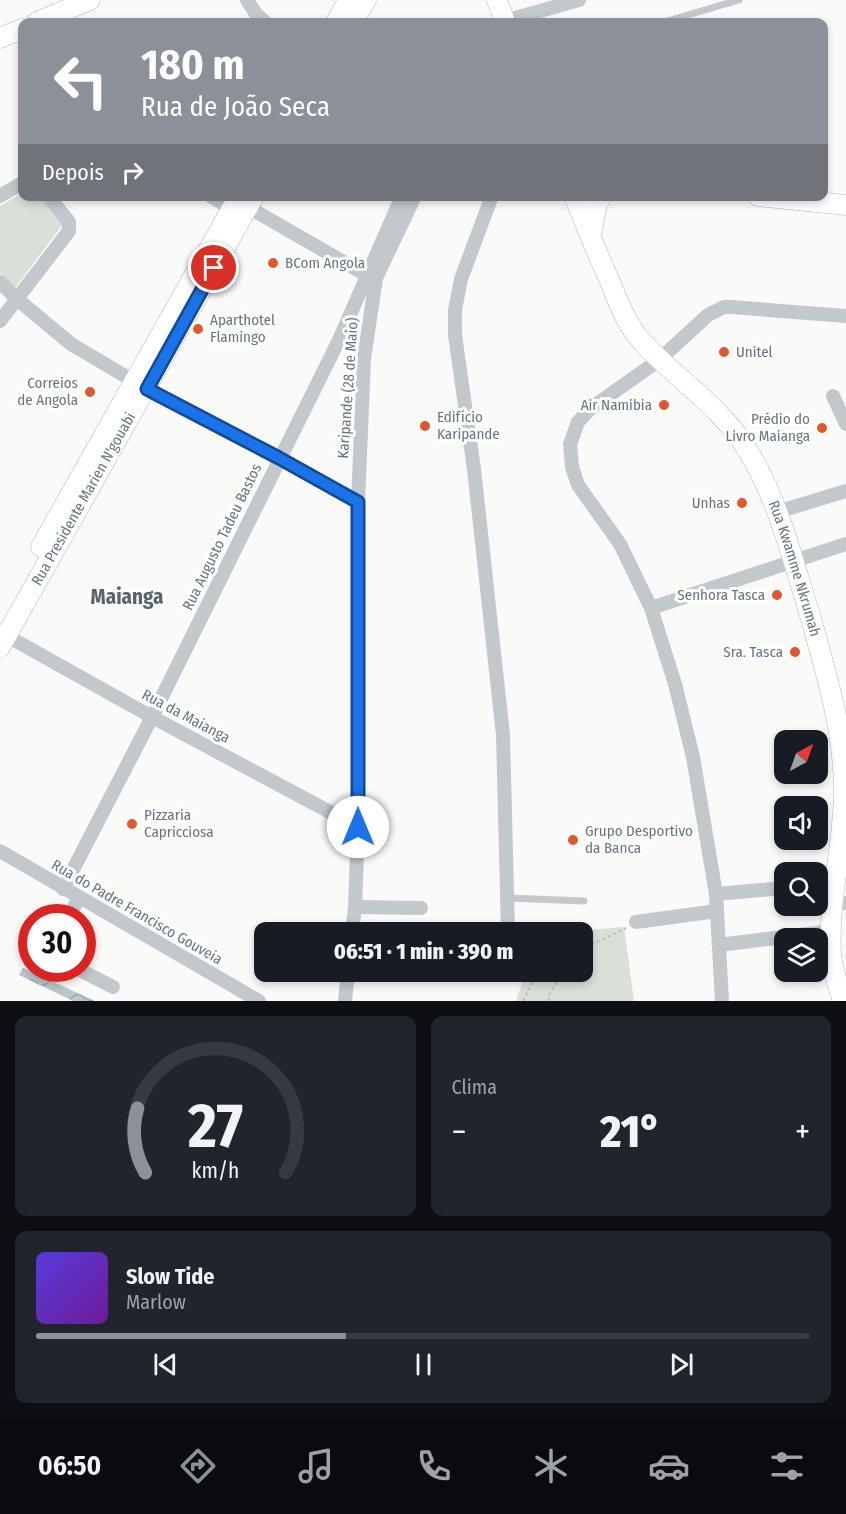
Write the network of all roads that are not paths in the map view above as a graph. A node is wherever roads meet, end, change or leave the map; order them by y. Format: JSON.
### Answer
{"nodes":[{"id":1,"x":90,"y":0,"type":"edge"},
{"id":2,"x":247,"y":0,"type":"edge"},
{"id":3,"x":349,"y":0,"type":"edge"},
{"id":4,"x":366,"y":0,"type":"edge"},
{"id":5,"x":497,"y":0,"type":"edge"},
{"id":6,"x":579,"y":0,"type":"edge"},
{"id":7,"x":740,"y":0,"type":"edge"},
{"id":8,"x":58,"y":18,"type":"edge"},
{"id":9,"x":260,"y":18,"type":"edge"},
{"id":10,"x":338,"y":18,"type":"edge"},
{"id":11,"x":355,"y":18,"type":"edge"},
{"id":12,"x":503,"y":18,"type":"edge"},
{"id":13,"x":518,"y":18,"type":"edge"},
{"id":14,"x":677,"y":18,"type":"edge"},
{"id":15,"x":18,"y":31,"type":"edge"},
{"id":16,"x":0,"y":38,"type":"edge"},
{"id":17,"x":18,"y":185,"type":"edge"},
{"id":18,"x":0,"y":196,"type":"edge"},
{"id":19,"x":52,"y":201,"type":"edge"},
{"id":20,"x":400,"y":201,"type":"edge"},
{"id":21,"x":412,"y":201,"type":"edge"},
{"id":22,"x":490,"y":201,"type":"edge"},
{"id":23,"x":579,"y":201,"type":"edge"},
{"id":24,"x":599,"y":201,"type":"edge"},
{"id":25,"x":805,"y":201,"type":"edge"},
{"id":26,"x":243,"y":202,"type":"edge"},
{"id":27,"x":846,"y":205,"type":"edge"},
{"id":28,"x":591,"y":239,"type":"junction"},
{"id":29,"x":372,"y":277,"type":"junction"},
{"id":30,"x":0,"y":282,"type":"edge"},
{"id":31,"x":17,"y":299,"type":"junction"},
{"id":32,"x":846,"y":316,"type":"edge"},
{"id":33,"x":0,"y":321,"type":"edge"},
{"id":34,"x":339,"y":340,"type":"junction"},
{"id":35,"x":364,"y":359,"type":"junction"},
{"id":36,"x":659,"y":360,"type":"junction"},
{"id":37,"x":140,"y":386,"type":"junction"},
{"id":38,"x":833,"y":396,"type":"dead end"},
{"id":39,"x":846,"y":424,"type":"edge"},
{"id":40,"x":279,"y":458,"type":"junction"},
{"id":41,"x":846,"y":491,"type":"edge"},
{"id":42,"x":358,"y":502,"type":"junction"},
{"id":43,"x":777,"y":512,"type":"junction"},
{"id":44,"x":846,"y":544,"type":"edge"},
{"id":45,"x":792,"y":561,"type":"junction"},
{"id":46,"x":651,"y":608,"type":"junction"},
{"id":47,"x":2,"y":633,"type":"edge"},
{"id":48,"x":152,"y":717,"type":"junction"},
{"id":49,"x":358,"y":827,"type":"junction"},
{"id":50,"x":0,"y":851,"type":"edge"},
{"id":51,"x":828,"y":880,"type":"edge"},
{"id":52,"x":828,"y":885,"type":"edge"},
{"id":53,"x":63,"y":889,"type":"junction"},
{"id":54,"x":774,"y":889,"type":"edge"},
{"id":55,"x":716,"y":894,"type":"junction"},
{"id":56,"x":79,"y":898,"type":"junction"},
{"id":57,"x":507,"y":898,"type":"junction"},
{"id":58,"x":584,"y":901,"type":"dead end"},
{"id":59,"x":840,"y":903,"type":"edge"},
{"id":60,"x":76,"y":904,"type":"edge"},
{"id":61,"x":355,"y":908,"type":"junction"},
{"id":62,"x":421,"y":908,"type":"dead end"},
{"id":63,"x":717,"y":911,"type":"junction"},
{"id":64,"x":353,"y":922,"type":"edge"},
{"id":65,"x":508,"y":922,"type":"edge"},
{"id":66,"x":636,"y":922,"type":"road end"},
{"id":67,"x":831,"y":932,"type":"junction"},
{"id":68,"x":719,"y":945,"type":"junction"},
{"id":69,"x":96,"y":978,"type":"edge"},
{"id":70,"x":347,"y":982,"type":"edge"},
{"id":71,"x":113,"y":987,"type":"dead end"},
{"id":72,"x":259,"y":1001,"type":"edge"},
{"id":73,"x":345,"y":1001,"type":"edge"},
{"id":74,"x":722,"y":1001,"type":"edge"},
{"id":75,"x":843,"y":1001,"type":"edge"}],
"edges":[{"from":1,"to":8,"type":"street"},
{"from":2,"to":9,"type":"street"},
{"from":3,"to":10,"type":"street"},
{"from":4,"to":11,"type":"street"},
{"from":5,"to":12,"type":"street"},
{"from":6,"to":13,"type":"street"},
{"from":7,"to":14,"type":"lane"},
{"from":15,"to":16,"type":"street"},
{"from":17,"to":18,"type":"street"},
{"from":19,"to":31,"type":"street"},
{"from":20,"to":29,"type":"street","name":"Rua Augusto Tadeu Bastos"},
{"from":21,"to":29,"type":"street","name":"Rua Augusto Tadeu Bastos"},
{"from":22,"to":57,"type":"street"},
{"from":23,"to":28,"type":"street","name":"Rua Kwamme Nkrumah"},
{"from":24,"to":28,"type":"street"},
{"from":25,"to":27,"type":"street"},
{"from":26,"to":29,"type":"street"},
{"from":26,"to":37,"type":"street","name":"Rua Presidente Marien N'gouabi"},
{"from":28,"to":36,"type":"street","name":"Rua Kwamme Nkrumah"},
{"from":29,"to":34,"type":"street","name":"Rua Augusto Tadeu Bastos"},
{"from":29,"to":35,"type":"street","name":"Karipande (28 de Maio)"},
{"from":30,"to":31,"type":"street"},
{"from":31,"to":33,"type":"street"},
{"from":31,"to":37,"type":"street"},
{"from":32,"to":36,"type":"street"},
{"from":34,"to":35,"type":"street"},
{"from":34,"to":40,"type":"street","name":"Rua Augusto Tadeu Bastos"},
{"from":35,"to":42,"type":"street","name":"Karipande (28 de Maio)"},
{"from":36,"to":43,"type":"street","name":"Rua Kwamme Nkrumah"},
{"from":36,"to":46,"type":"street"},
{"from":37,"to":40,"type":"street"},
{"from":37,"to":47,"type":"street","name":"Rua Presidente Marien N'gouabi"},
{"from":38,"to":39,"type":"street"},
{"from":40,"to":42,"type":"street"},
{"from":40,"to":48,"type":"street","name":"Rua Augusto Tadeu Bastos"},
{"from":41,"to":43,"type":"street"},
{"from":42,"to":49,"type":"street","name":"Karipande (28 de Maio)"},
{"from":43,"to":45,"type":"street","name":"Rua Kwamme Nkrumah"},
{"from":44,"to":45,"type":"street"},
{"from":45,"to":46,"type":"street"},
{"from":45,"to":51,"type":"street","name":"Rua Kwamme Nkrumah"},
{"from":46,"to":55,"type":"street"},
{"from":47,"to":48,"type":"street","name":"Rua da Maianga"},
{"from":48,"to":49,"type":"street","name":"Rua da Maianga"},
{"from":48,"to":53,"type":"street","name":"Rua Augusto Tadeu Bastos"},
{"from":49,"to":61,"type":"street","name":"Karipande (28 de Maio)"},
{"from":50,"to":53,"type":"street","name":"Rua do Padre Francisco Gouveia"},
{"from":52,"to":59,"type":"street","name":"Rua Kwamme Nkrumah"},
{"from":53,"to":56,"type":"street","name":"Rua do Padre Francisco Gouveia"},
{"from":54,"to":55,"type":"street"},
{"from":55,"to":63,"type":"street"},
{"from":56,"to":60,"type":"street"},
{"from":56,"to":72,"type":"street","name":"Rua do Padre Francisco Gouveia"},
{"from":57,"to":58,"type":"lane"},
{"from":57,"to":65,"type":"street"},
{"from":59,"to":67,"type":"street","name":"Rua Kwamme Nkrumah"},
{"from":61,"to":62,"type":"street"},
{"from":61,"to":64,"type":"street","name":"Karipande (28 de Maio)"},
{"from":63,"to":66,"type":"street"},
{"from":63,"to":68,"type":"street"},
{"from":67,"to":68,"type":"street"},
{"from":67,"to":75,"type":"street","name":"Rua Kwamme Nkrumah"},
{"from":68,"to":74,"type":"street"},
{"from":69,"to":71,"type":"street"},
{"from":70,"to":73,"type":"street"}]}
